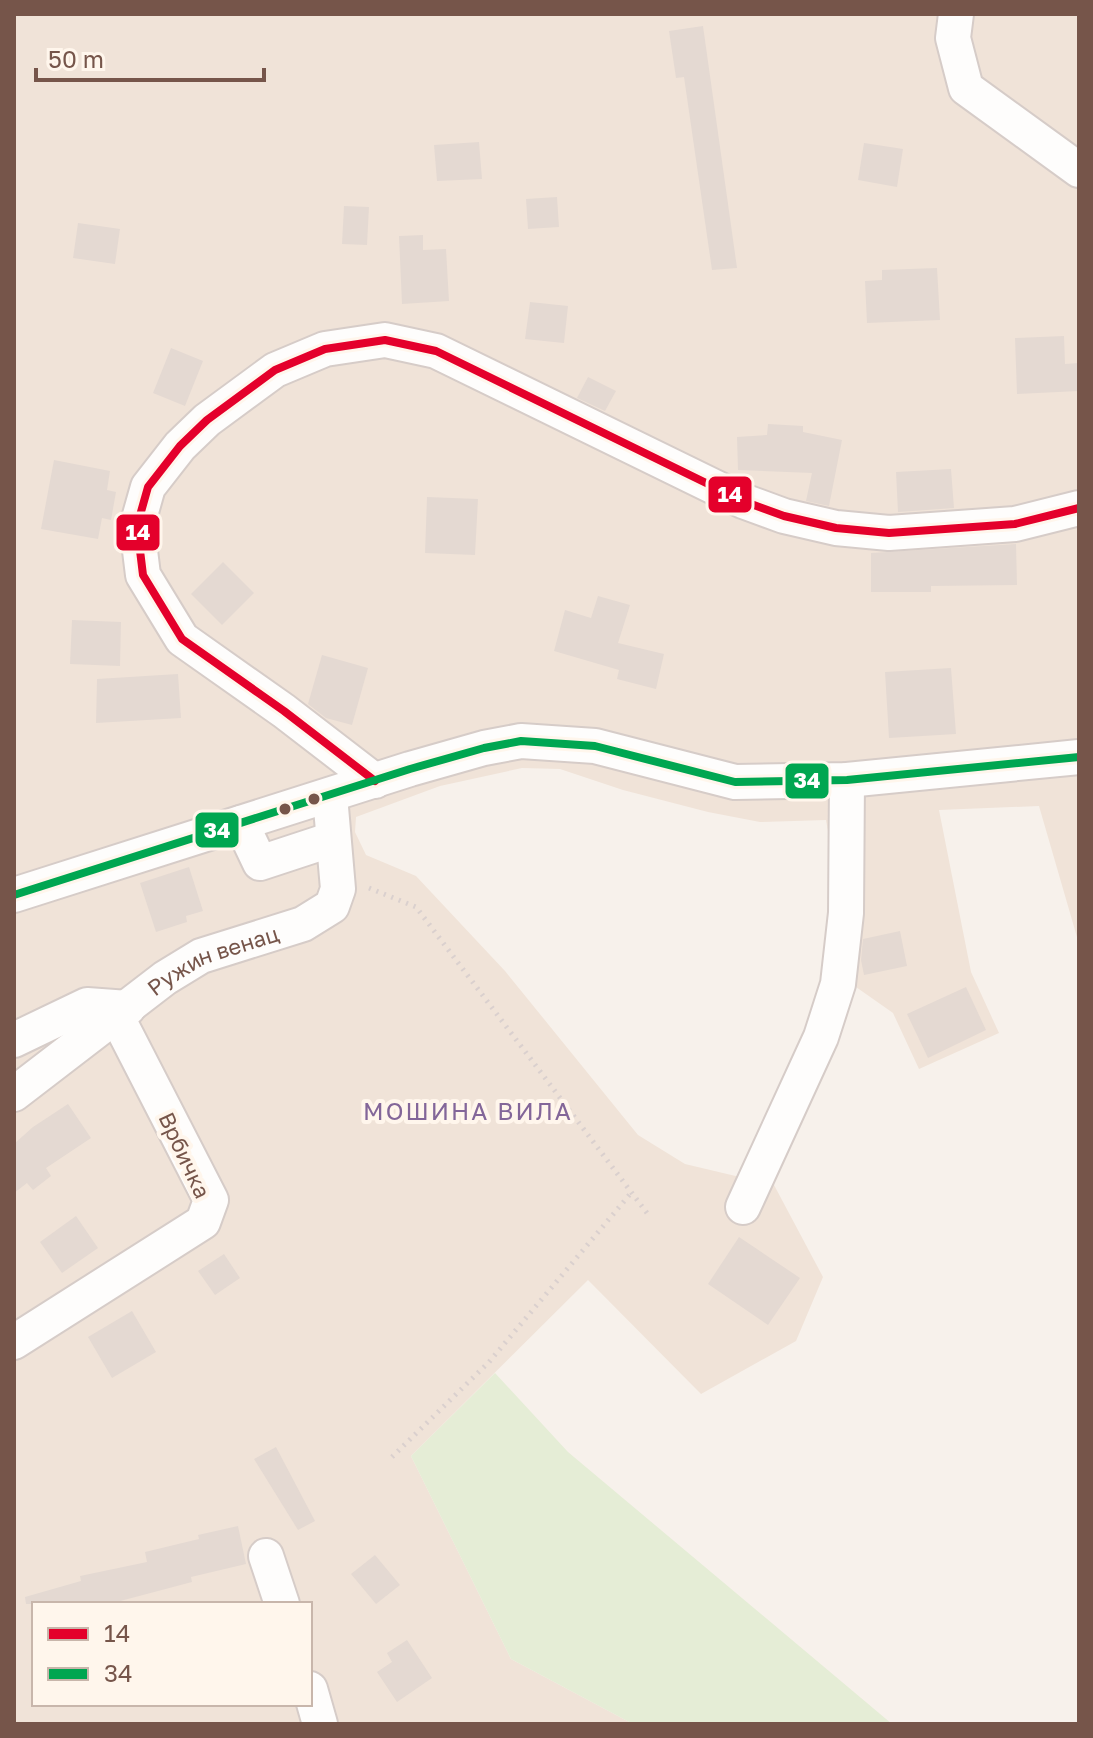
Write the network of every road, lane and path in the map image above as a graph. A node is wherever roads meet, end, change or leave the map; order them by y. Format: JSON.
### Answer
{"nodes":[{"id":1,"x":956,"y":14,"type":"edge"},
{"id":2,"x":1079,"y":170,"type":"edge"},
{"id":3,"x":1079,"y":508,"type":"edge"},
{"id":4,"x":1079,"y":757,"type":"edge"},
{"id":5,"x":847,"y":780,"type":"junction"},
{"id":6,"x":375,"y":781,"type":"junction"},
{"id":7,"x":330,"y":796,"type":"junction"},
{"id":8,"x":241,"y":823,"type":"junction"},
{"id":9,"x":333,"y":839,"type":"junction"},
{"id":10,"x":336,"y":875,"type":"junction"},
{"id":11,"x":14,"y":895,"type":"edge"},
{"id":12,"x":122,"y":1013,"type":"junction"},
{"id":13,"x":14,"y":1040,"type":"edge"},
{"id":14,"x":14,"y":1094,"type":"edge"},
{"id":15,"x":631,"y":1193,"type":"junction"},
{"id":16,"x":743,"y":1207,"type":"dead end"},
{"id":17,"x":650,"y":1217,"type":"dead end"},
{"id":18,"x":14,"y":1342,"type":"edge"},
{"id":19,"x":392,"y":1457,"type":"dead end"},
{"id":20,"x":266,"y":1556,"type":"dead end"},
{"id":21,"x":281,"y":1602,"type":"edge"},
{"id":22,"x":312,"y":1696,"type":"edge"},
{"id":23,"x":320,"y":1724,"type":"edge"}],
"edges":[{"from":1,"to":2,"type":"street"},
{"from":3,"to":6,"type":"street"},
{"from":4,"to":5,"type":"street"},
{"from":5,"to":6,"type":"street"},
{"from":5,"to":16,"type":"street"},
{"from":6,"to":7,"type":"street"},
{"from":7,"to":8,"type":"street"},
{"from":7,"to":9,"type":"street","name":"Ружин венац"},
{"from":8,"to":9,"type":"street"},
{"from":8,"to":11,"type":"street"},
{"from":9,"to":10,"type":"street","name":"Ружин венац"},
{"from":10,"to":12,"type":"street","name":"Ружин венац"},
{"from":10,"to":15,"type":"path"},
{"from":12,"to":13,"type":"street"},
{"from":12,"to":14,"type":"street","name":"Ружин венац"},
{"from":12,"to":18,"type":"street","name":"Врбичка"},
{"from":15,"to":17,"type":"path"},
{"from":15,"to":19,"type":"path"},
{"from":20,"to":21,"type":"street"},
{"from":22,"to":23,"type":"street"}]}
